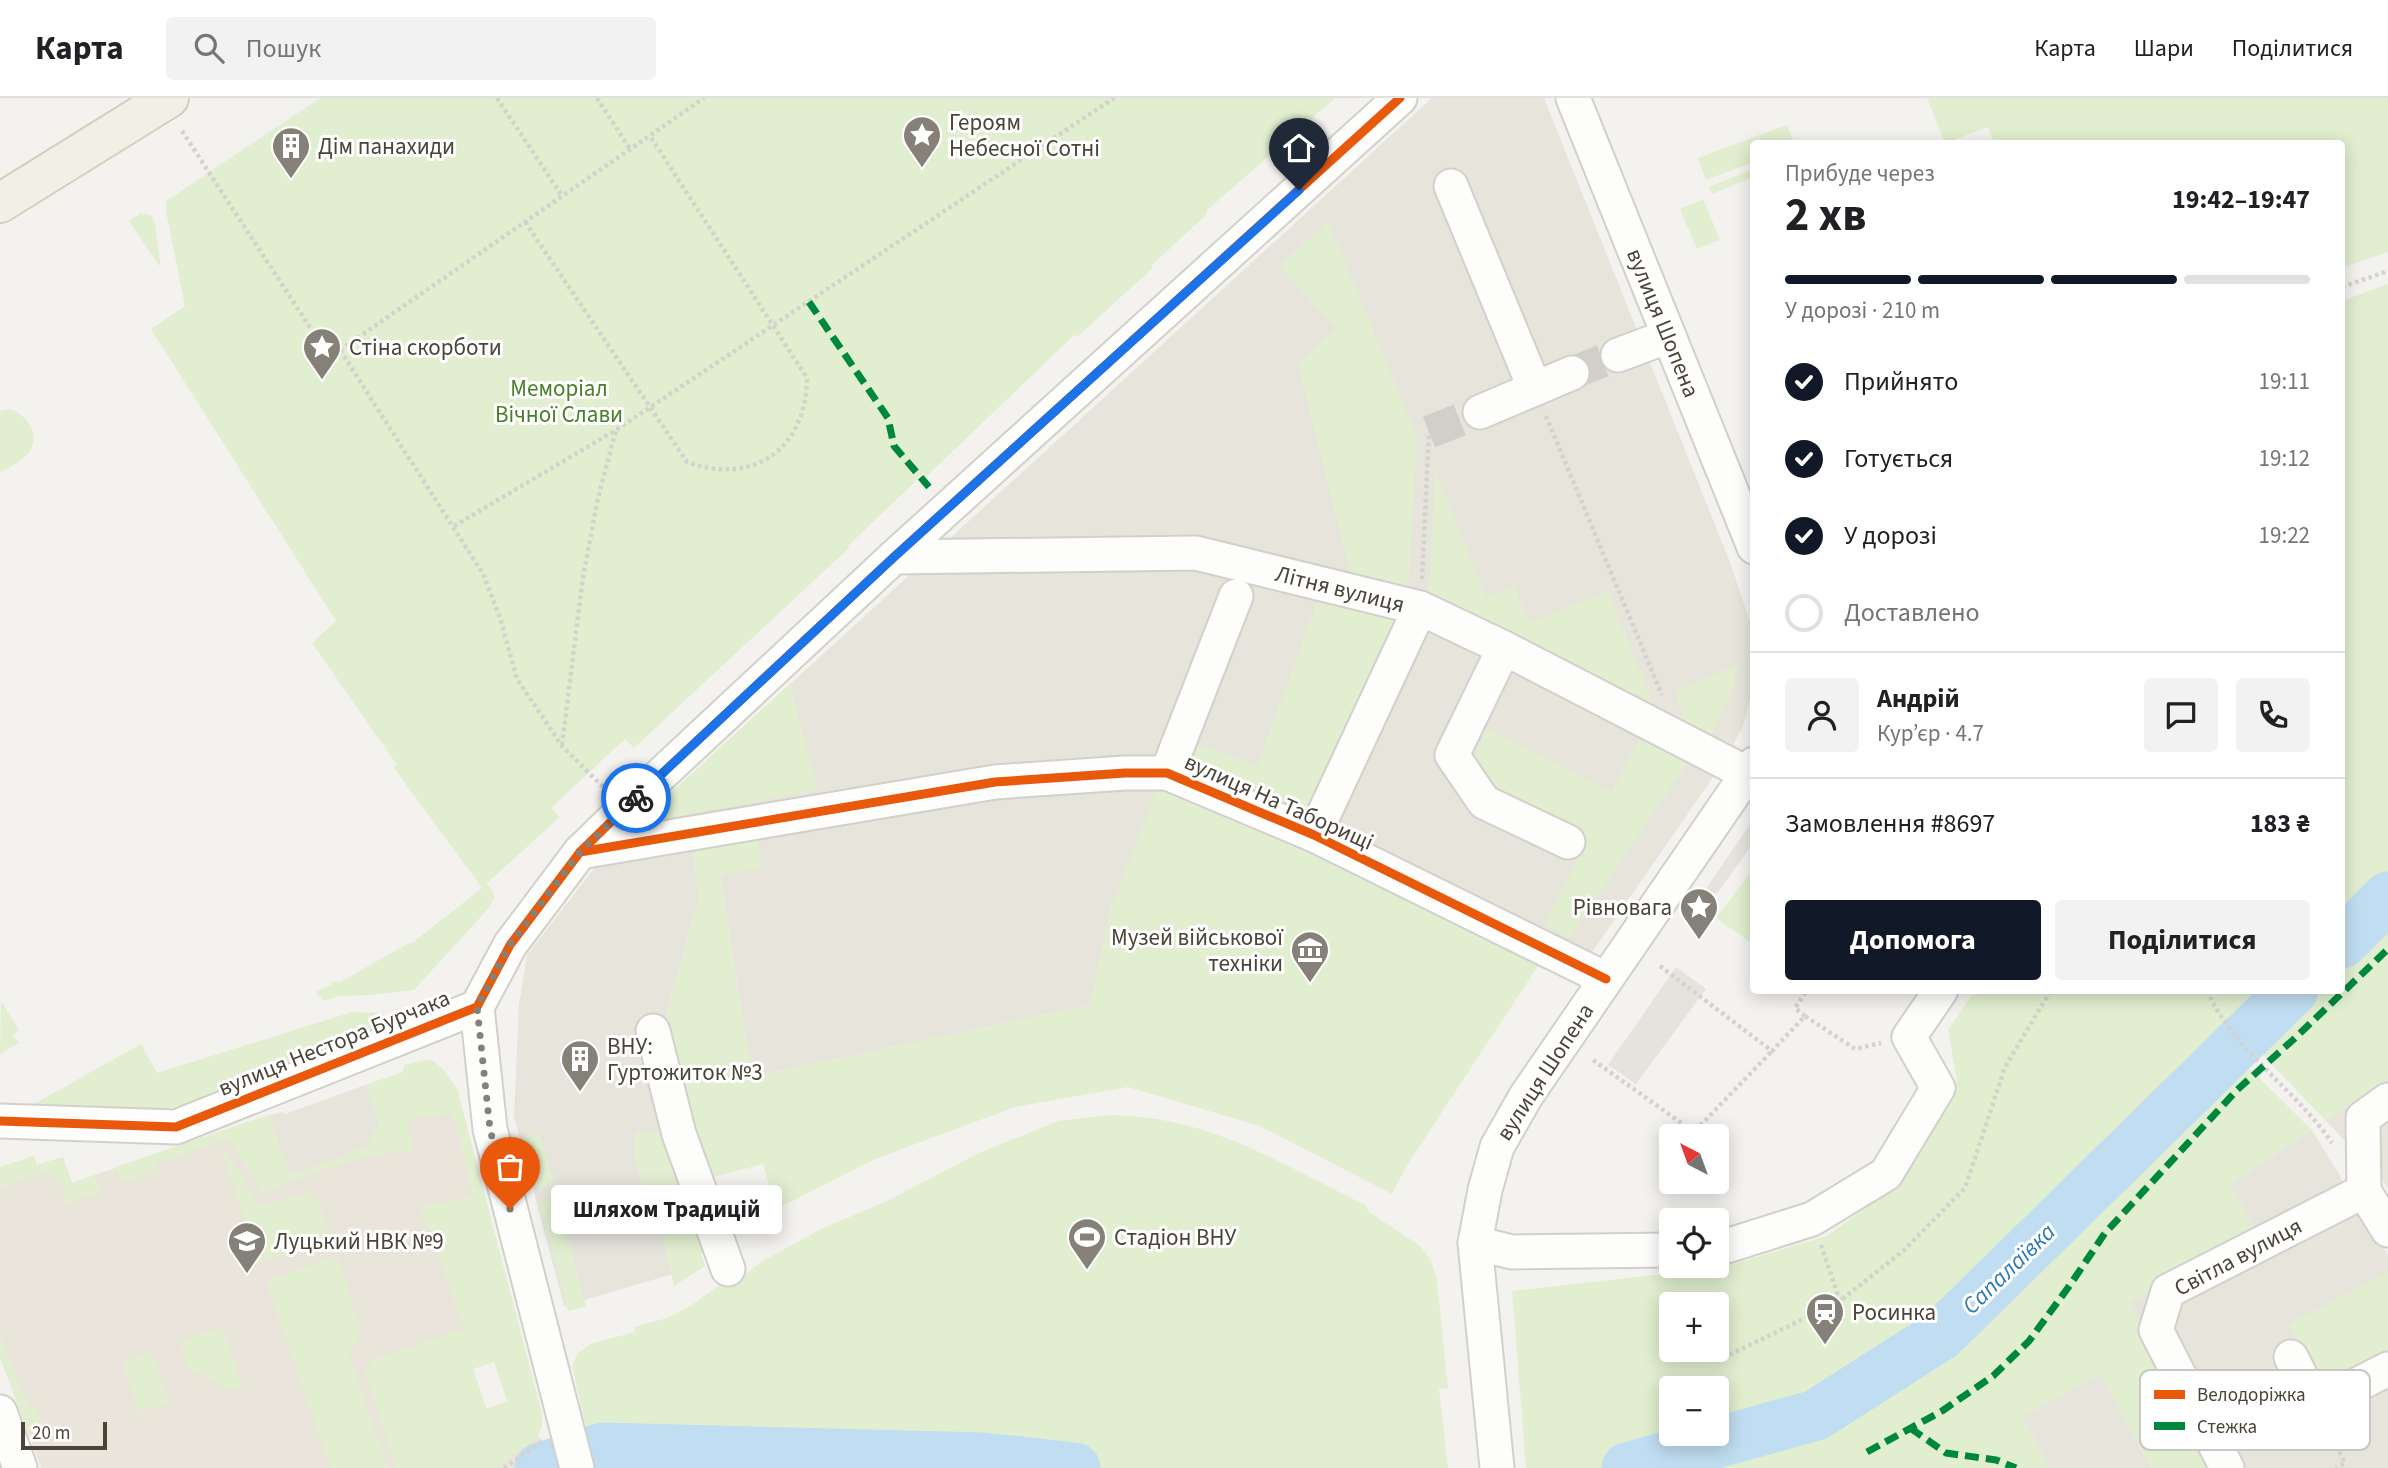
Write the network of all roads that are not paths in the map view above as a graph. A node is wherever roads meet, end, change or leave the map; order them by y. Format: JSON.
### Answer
{"nodes":[{"id":1,"x":1400,"y":98,"type":"edge"},
{"id":2,"x":1573,"y":98,"type":"edge"},
{"id":3,"x":176,"y":115,"type":"edge"},
{"id":4,"x":1451,"y":186,"type":"dead end"},
{"id":5,"x":0,"y":203,"type":"edge"},
{"id":6,"x":1669,"y":336,"type":"junction"},
{"id":7,"x":1618,"y":355,"type":"tunnel mouth"},
{"id":8,"x":1572,"y":373,"type":"tunnel mouth"},
{"id":9,"x":1535,"y":389,"type":"junction"},
{"id":10,"x":1480,"y":412,"type":"tunnel mouth"},
{"id":11,"x":1750,"y":537,"type":"edge"},
{"id":12,"x":894,"y":557,"type":"junction"},
{"id":13,"x":1236,"y":596,"type":"dead end"},
{"id":14,"x":1420,"y":608,"type":"junction"},
{"id":15,"x":1504,"y":648,"type":"junction"},
{"id":16,"x":1750,"y":769,"type":"edge"},
{"id":17,"x":1750,"y":770,"type":"edge"},
{"id":18,"x":1167,"y":773,"type":"junction"},
{"id":19,"x":1314,"y":835,"type":"junction"},
{"id":20,"x":1568,"y":842,"type":"dead end"},
{"id":21,"x":580,"y":852,"type":"junction"},
{"id":22,"x":1606,"y":979,"type":"junction"},
{"id":23,"x":1938,"y":994,"type":"edge"},
{"id":24,"x":477,"y":1007,"type":"junction"},
{"id":25,"x":653,"y":1031,"type":"dead end"},
{"id":26,"x":2388,"y":1100,"type":"edge"},
{"id":27,"x":0,"y":1121,"type":"edge"},
{"id":28,"x":2364,"y":1191,"type":"junction"},
{"id":29,"x":2388,"y":1230,"type":"edge"},
{"id":30,"x":1475,"y":1243,"type":"junction"},
{"id":31,"x":1729,"y":1245,"type":"edge"},
{"id":32,"x":1659,"y":1250,"type":"edge"},
{"id":33,"x":728,"y":1269,"type":"dead end"},
{"id":34,"x":2291,"y":1357,"type":"dead end"},
{"id":35,"x":2388,"y":1369,"type":"edge"},
{"id":36,"x":2177,"y":1370,"type":"edge"},
{"id":37,"x":2298,"y":1370,"type":"edge"},
{"id":38,"x":2370,"y":1378,"type":"edge"},
{"id":39,"x":0,"y":1412,"type":"edge"},
{"id":40,"x":570,"y":1442,"type":"edge"},
{"id":41,"x":2218,"y":1450,"type":"edge"},
{"id":42,"x":20,"y":1468,"type":"edge"},
{"id":43,"x":1497,"y":1468,"type":"edge"},
{"id":44,"x":2227,"y":1468,"type":"edge"}],
"edges":[{"from":1,"to":12,"type":"street","name":"вулиця Нестора Бурчака"},
{"from":2,"to":6,"type":"street","name":"вулиця Шопена"},
{"from":3,"to":5,"type":"main road"},
{"from":4,"to":9,"type":"street"},
{"from":6,"to":7,"type":"street"},
{"from":6,"to":11,"type":"street","name":"вулиця Шопена"},
{"from":8,"to":9,"type":"street"},
{"from":9,"to":10,"type":"street"},
{"from":12,"to":14,"type":"street","name":"Літня вулиця"},
{"from":12,"to":21,"type":"street","name":"вулиця Нестора Бурчака"},
{"from":13,"to":18,"type":"street"},
{"from":14,"to":15,"type":"street","name":"Літня вулиця"},
{"from":14,"to":19,"type":"street"},
{"from":15,"to":16,"type":"street","name":"Літня вулиця"},
{"from":15,"to":20,"type":"street"},
{"from":17,"to":22,"type":"street","name":"вулиця Шопена"},
{"from":18,"to":19,"type":"street","name":"вулиця На Таборищі"},
{"from":18,"to":21,"type":"street","name":"вулиця На Таборищі"},
{"from":19,"to":22,"type":"street","name":"вулиця На Таборищі"},
{"from":21,"to":24,"type":"street","name":"вулиця Нестора Бурчака"},
{"from":22,"to":30,"type":"street","name":"вулиця Шопена"},
{"from":23,"to":31,"type":"street"},
{"from":24,"to":27,"type":"street","name":"вулиця Нестора Бурчака"},
{"from":24,"to":40,"type":"street"},
{"from":25,"to":33,"type":"street"},
{"from":26,"to":28,"type":"street"},
{"from":28,"to":29,"type":"street"},
{"from":28,"to":36,"type":"street","name":"Світла вулиця"},
{"from":30,"to":32,"type":"street"},
{"from":30,"to":43,"type":"street","name":"вулиця Шопена"},
{"from":34,"to":37,"type":"street"},
{"from":35,"to":38,"type":"street"},
{"from":39,"to":42,"type":"street"},
{"from":41,"to":44,"type":"street","name":"Світла вулиця"}]}
